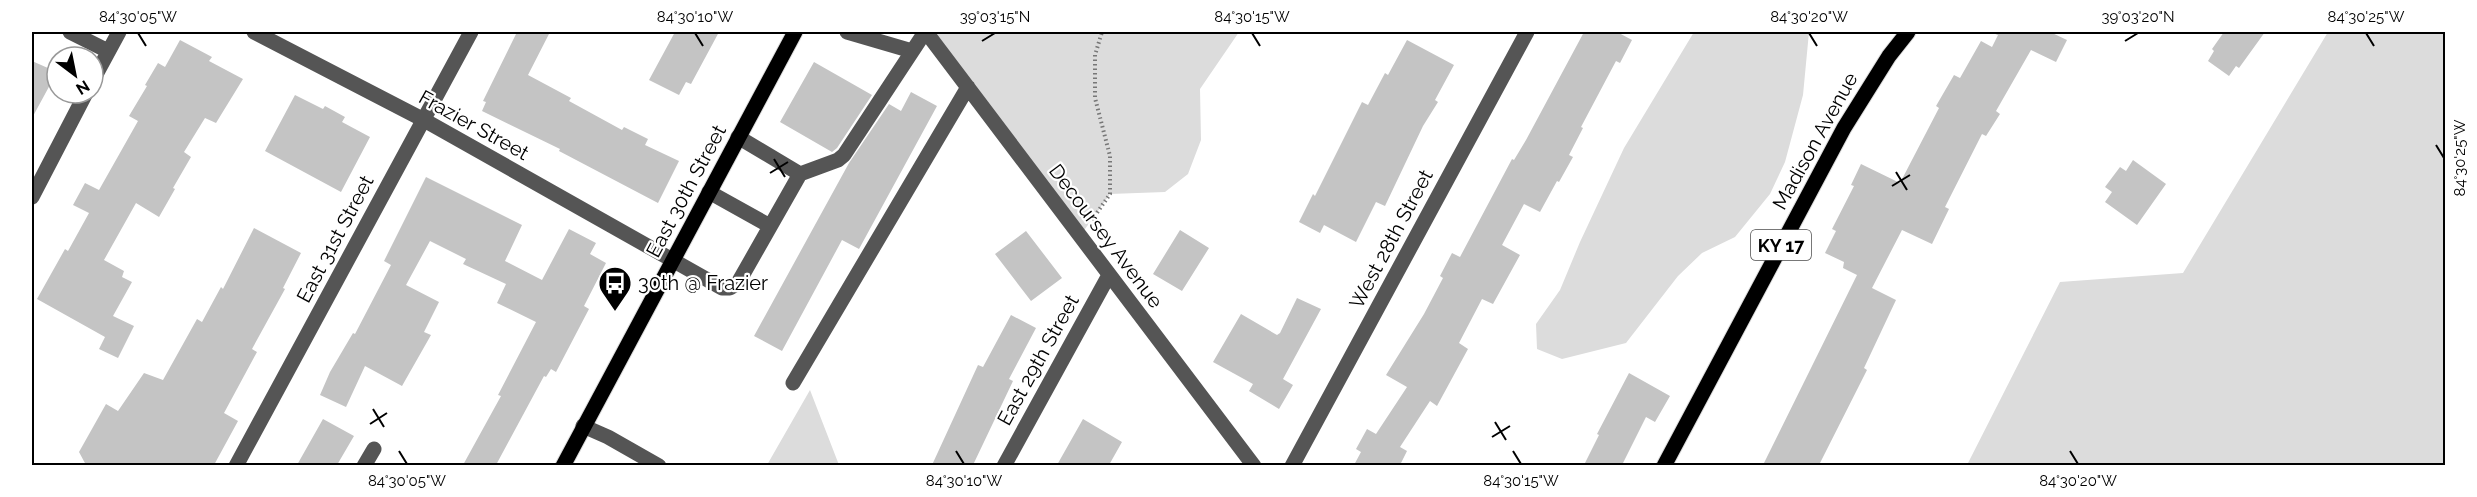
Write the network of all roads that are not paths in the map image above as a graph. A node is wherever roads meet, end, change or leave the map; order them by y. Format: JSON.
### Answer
{"nodes":[{"id":1,"x":70,"y":32,"type":"edge"},
{"id":2,"x":119,"y":32,"type":"edge"},
{"id":3,"x":254,"y":32,"type":"edge"},
{"id":4,"x":471,"y":32,"type":"edge"},
{"id":5,"x":795,"y":32,"type":"edge"},
{"id":6,"x":847,"y":32,"type":"edge"},
{"id":7,"x":925,"y":32,"type":"edge"},
{"id":8,"x":1527,"y":32,"type":"edge"},
{"id":9,"x":1908,"y":32,"type":"edge"},
{"id":10,"x":108,"y":51,"type":"junction"},
{"id":11,"x":912,"y":51,"type":"junction"},
{"id":12,"x":105,"y":57,"type":"edge"},
{"id":13,"x":968,"y":87,"type":"junction"},
{"id":14,"x":80,"y":105,"type":"edge"},
{"id":15,"x":424,"y":120,"type":"junction"},
{"id":16,"x":738,"y":137,"type":"junction"},
{"id":17,"x":800,"y":174,"type":"junction"},
{"id":18,"x":709,"y":192,"type":"junction"},
{"id":19,"x":32,"y":197,"type":"edge"},
{"id":20,"x":770,"y":226,"type":"junction"},
{"id":21,"x":672,"y":261,"type":"junction"},
{"id":22,"x":1109,"y":275,"type":"junction"},
{"id":23,"x":793,"y":383,"type":"dead end"},
{"id":24,"x":584,"y":426,"type":"junction"},
{"id":25,"x":374,"y":449,"type":"dead end"},
{"id":26,"x":236,"y":465,"type":"edge"},
{"id":27,"x":364,"y":465,"type":"edge"},
{"id":28,"x":563,"y":465,"type":"edge"},
{"id":29,"x":659,"y":465,"type":"edge"},
{"id":30,"x":1004,"y":465,"type":"edge"},
{"id":31,"x":1254,"y":465,"type":"edge"},
{"id":32,"x":1292,"y":465,"type":"edge"},
{"id":33,"x":1664,"y":465,"type":"edge"}],
"edges":[{"from":1,"to":10,"type":"street"},
{"from":2,"to":10,"type":"street"},
{"from":3,"to":15,"type":"street","name":"Frazier Street"},
{"from":4,"to":15,"type":"street","name":"East 31st Street"},
{"from":5,"to":16,"type":"main road","name":"East 30th Street"},
{"from":6,"to":11,"type":"street"},
{"from":7,"to":11,"type":"street"},
{"from":7,"to":13,"type":"street","name":"Decoursey Avenue"},
{"from":8,"to":32,"type":"street","name":"West 28th Street"},
{"from":9,"to":33,"type":"main road","name":"Madison Avenue","number":"KY 17"},
{"from":10,"to":12,"type":"street"},
{"from":11,"to":17,"type":"street"},
{"from":13,"to":22,"type":"street","name":"Decoursey Avenue"},
{"from":13,"to":23,"type":"street"},
{"from":14,"to":19,"type":"street"},
{"from":15,"to":21,"type":"street","name":"Frazier Street"},
{"from":15,"to":26,"type":"street","name":"East 31st Street"},
{"from":16,"to":17,"type":"street"},
{"from":16,"to":18,"type":"main road","name":"East 30th Street"},
{"from":17,"to":20,"type":"street"},
{"from":18,"to":20,"type":"street"},
{"from":18,"to":21,"type":"main road","name":"East 30th Street"},
{"from":20,"to":21,"type":"street","name":"Frazier Street"},
{"from":21,"to":24,"type":"main road","name":"East 30th Street"},
{"from":22,"to":30,"type":"street","name":"East 29th Street"},
{"from":22,"to":31,"type":"street","name":"Decoursey Avenue"},
{"from":24,"to":28,"type":"main road","name":"East 30th Street"},
{"from":24,"to":29,"type":"street"},
{"from":25,"to":27,"type":"street"}]}
